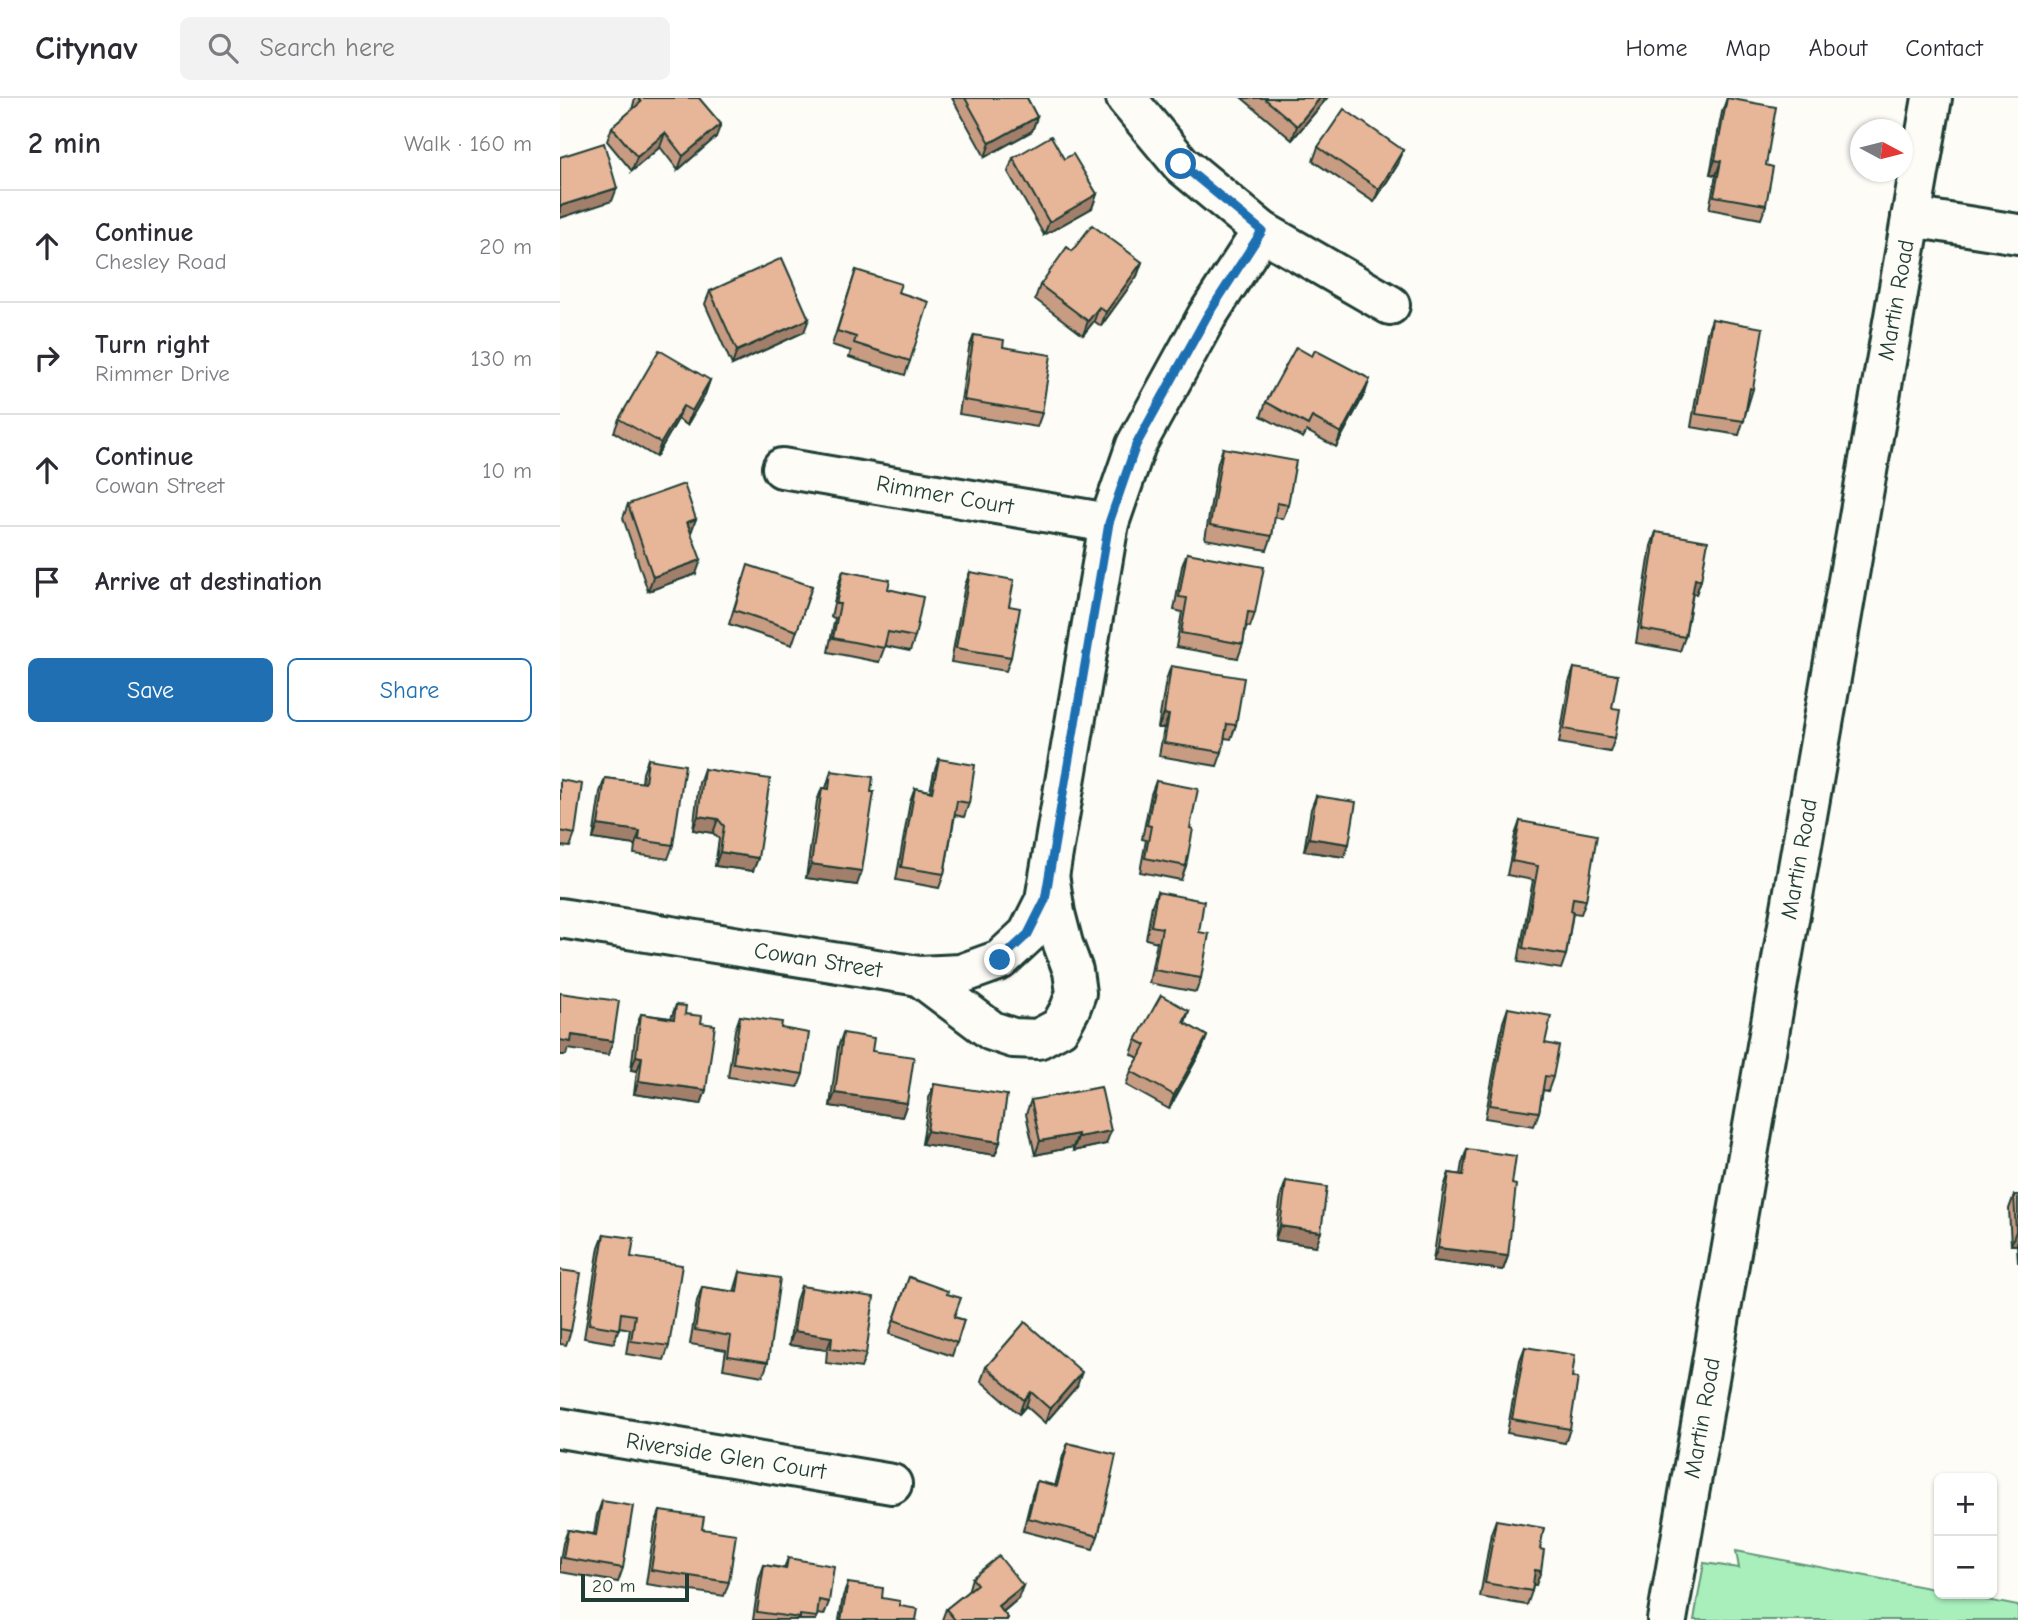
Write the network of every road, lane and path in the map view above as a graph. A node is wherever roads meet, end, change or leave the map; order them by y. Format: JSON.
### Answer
{"nodes":[{"id":1,"x":1126,"y":98,"type":"edge"},
{"id":2,"x":1932,"y":98,"type":"edge"},
{"id":3,"x":1911,"y":217,"type":"junction"},
{"id":4,"x":1262,"y":231,"type":"junction"},
{"id":5,"x":2018,"y":234,"type":"edge"},
{"id":6,"x":1391,"y":305,"type":"dead end"},
{"id":7,"x":782,"y":468,"type":"dead end"},
{"id":8,"x":1109,"y":523,"type":"junction"},
{"id":9,"x":1047,"y":888,"type":"junction"},
{"id":10,"x":560,"y":918,"type":"edge"},
{"id":11,"x":919,"y":976,"type":"junction"},
{"id":12,"x":560,"y":1428,"type":"edge"},
{"id":13,"x":892,"y":1484,"type":"dead end"},
{"id":14,"x":1667,"y":1620,"type":"edge"}],
"edges":[{"from":1,"to":4,"type":"street"},
{"from":2,"to":3,"type":"street","name":"Martin Road"},
{"from":3,"to":5,"type":"street"},
{"from":3,"to":14,"type":"street","name":"Martin Road"},
{"from":4,"to":6,"type":"street"},
{"from":4,"to":8,"type":"street"},
{"from":7,"to":8,"type":"street","name":"Rimmer Court"},
{"from":8,"to":9,"type":"street"},
{"from":9,"to":11,"type":"street","name":"Cowan Street"},
{"from":9,"to":11,"type":"street"},
{"from":10,"to":11,"type":"street","name":"Cowan Street"},
{"from":12,"to":13,"type":"street","name":"Riverside Glen Court"}]}
